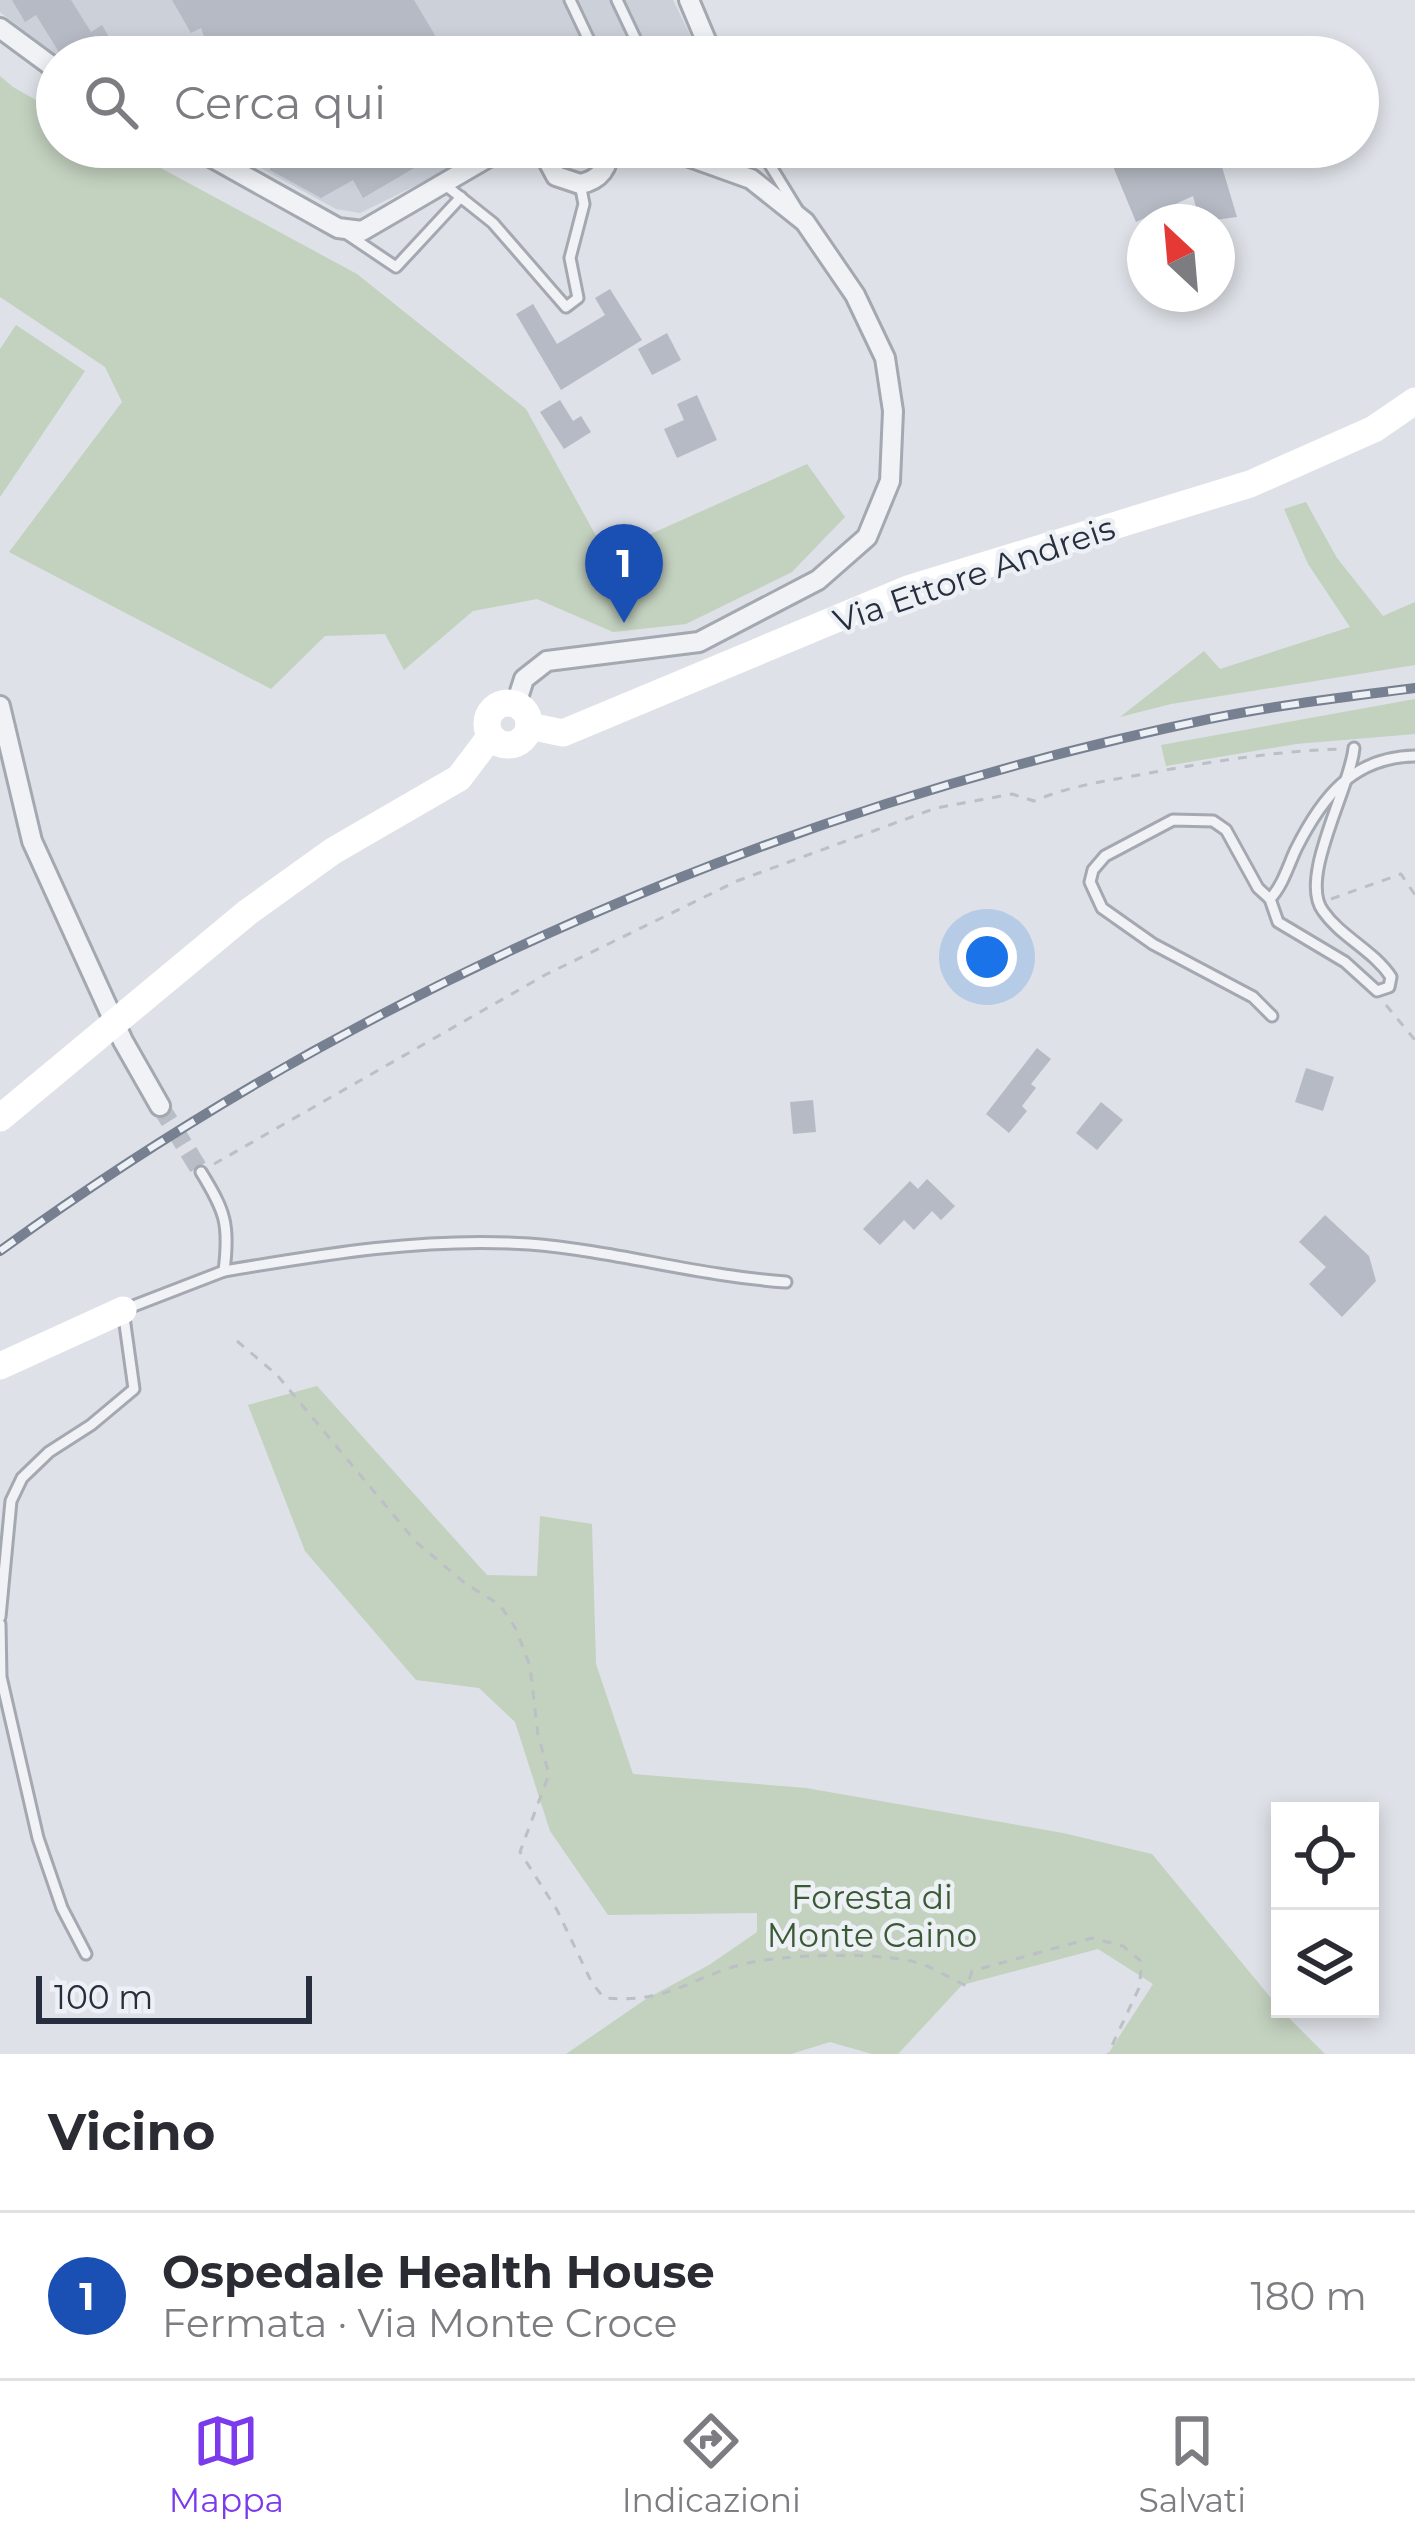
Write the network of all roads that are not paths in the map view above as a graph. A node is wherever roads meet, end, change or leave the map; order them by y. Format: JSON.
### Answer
{"nodes":[{"id":1,"x":570,"y":0,"type":"edge"},
{"id":2,"x":617,"y":0,"type":"edge"},
{"id":3,"x":689,"y":0,"type":"edge"},
{"id":4,"x":0,"y":28,"type":"edge"},
{"id":5,"x":588,"y":36,"type":"edge"},
{"id":6,"x":634,"y":36,"type":"edge"},
{"id":7,"x":704,"y":36,"type":"edge"},
{"id":8,"x":36,"y":55,"type":"edge"},
{"id":9,"x":231,"y":168,"type":"edge"},
{"id":10,"x":474,"y":168,"type":"edge"},
{"id":11,"x":553,"y":168,"type":"edge"},
{"id":12,"x":602,"y":168,"type":"edge"},
{"id":13,"x":722,"y":168,"type":"edge"},
{"id":14,"x":772,"y":168,"type":"edge"},
{"id":15,"x":444,"y":184,"type":"junction"},
{"id":16,"x":592,"y":190,"type":"junction"},
{"id":17,"x":461,"y":197,"type":"junction"},
{"id":18,"x":806,"y":222,"type":"junction"},
{"id":19,"x":338,"y":227,"type":"junction"},
{"id":20,"x":1415,"y":401,"type":"edge"},
{"id":21,"x":0,"y":706,"type":"edge"},
{"id":22,"x":522,"y":715,"type":"junction"},
{"id":23,"x":1354,"y":748,"type":"road end"},
{"id":24,"x":1415,"y":757,"type":"edge"},
{"id":25,"x":1352,"y":772,"type":"junction"},
{"id":26,"x":1270,"y":899,"type":"junction"},
{"id":27,"x":1272,"y":1016,"type":"dead end"},
{"id":28,"x":115,"y":1020,"type":"junction"},
{"id":29,"x":160,"y":1106,"type":"tunnel mouth"},
{"id":30,"x":0,"y":1118,"type":"edge"},
{"id":31,"x":201,"y":1172,"type":"tunnel mouth"},
{"id":32,"x":224,"y":1270,"type":"junction"},
{"id":33,"x":786,"y":1282,"type":"dead end"},
{"id":34,"x":123,"y":1310,"type":"junction"},
{"id":35,"x":0,"y":1366,"type":"edge"},
{"id":36,"x":0,"y":1621,"type":"edge"},
{"id":37,"x":0,"y":1677,"type":"edge"},
{"id":38,"x":86,"y":1954,"type":"dead end"}],
"edges":[{"from":1,"to":5,"type":"lane"},
{"from":2,"to":6,"type":"lane"},
{"from":3,"to":7,"type":"street"},
{"from":4,"to":8,"type":"street"},
{"from":9,"to":19,"type":"street"},
{"from":10,"to":15,"type":"street"},
{"from":11,"to":16,"type":"street"},
{"from":12,"to":16,"type":"street"},
{"from":13,"to":18,"type":"street"},
{"from":14,"to":18,"type":"lane"},
{"from":15,"to":17,"type":"lane"},
{"from":15,"to":19,"type":"street"},
{"from":16,"to":17,"type":"lane"},
{"from":17,"to":19,"type":"lane"},
{"from":18,"to":22,"type":"street"},
{"from":20,"to":22,"type":"street","name":"Via Ettore Andreis"},
{"from":21,"to":28,"type":"street"},
{"from":22,"to":28,"type":"street","name":"Via Ettore Andreis"},
{"from":23,"to":25,"type":"lane"},
{"from":24,"to":25,"type":"lane"},
{"from":25,"to":26,"type":"lane"},
{"from":25,"to":26,"type":"lane"},
{"from":26,"to":27,"type":"lane"},
{"from":28,"to":29,"type":"street"},
{"from":28,"to":30,"type":"street"},
{"from":31,"to":32,"type":"lane"},
{"from":32,"to":33,"type":"lane"},
{"from":32,"to":34,"type":"lane"},
{"from":34,"to":35,"type":"street"},
{"from":34,"to":36,"type":"lane"},
{"from":36,"to":37,"type":"lane"},
{"from":37,"to":38,"type":"lane"}]}
